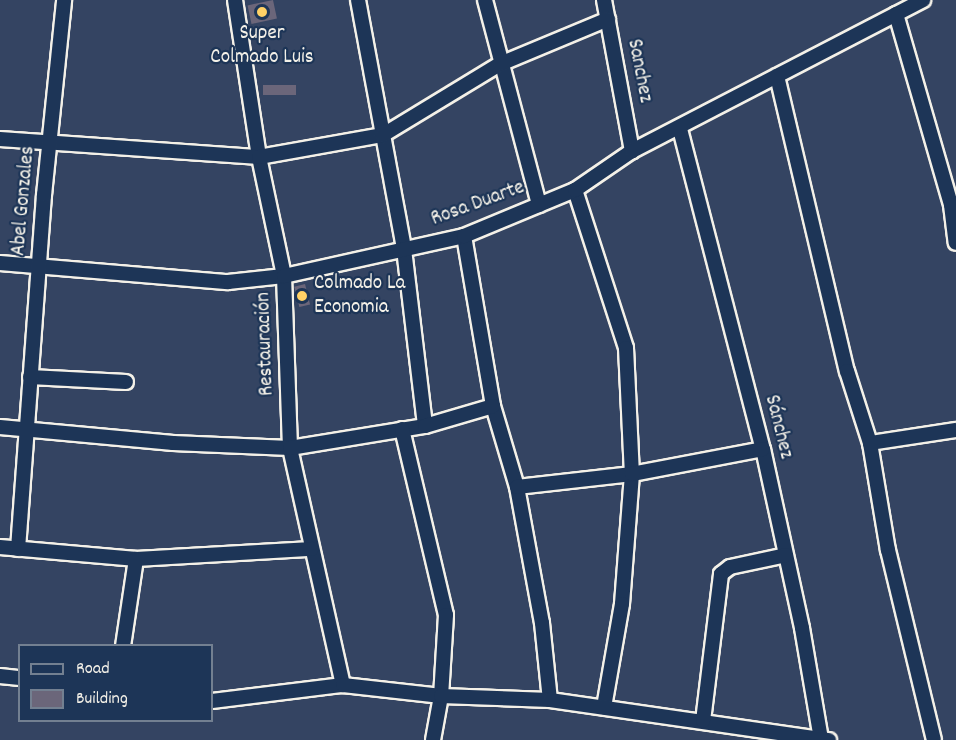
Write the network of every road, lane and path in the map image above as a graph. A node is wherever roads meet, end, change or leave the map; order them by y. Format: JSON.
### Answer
{"nodes":[{"id":1,"x":64,"y":0,"type":"edge"},
{"id":2,"x":235,"y":0,"type":"edge"},
{"id":3,"x":358,"y":0,"type":"edge"},
{"id":4,"x":485,"y":0,"type":"edge"},
{"id":5,"x":604,"y":0,"type":"edge"},
{"id":6,"x":923,"y":0,"type":"edge"},
{"id":7,"x":896,"y":14,"type":"junction"},
{"id":8,"x":608,"y":19,"type":"junction"},
{"id":9,"x":500,"y":64,"type":"junction"},
{"id":10,"x":777,"y":76,"type":"junction"},
{"id":11,"x":680,"y":129,"type":"junction"},
{"id":12,"x":383,"y":135,"type":"junction"},
{"id":13,"x":0,"y":139,"type":"edge"},
{"id":14,"x":50,"y":144,"type":"junction"},
{"id":15,"x":632,"y":151,"type":"junction"},
{"id":16,"x":259,"y":157,"type":"junction"},
{"id":17,"x":575,"y":190,"type":"junction"},
{"id":18,"x":539,"y":205,"type":"junction"},
{"id":19,"x":464,"y":236,"type":"junction"},
{"id":20,"x":956,"y":243,"type":"edge"},
{"id":21,"x":404,"y":249,"type":"junction"},
{"id":22,"x":0,"y":263,"type":"edge"},
{"id":23,"x":40,"y":263,"type":"junction"},
{"id":24,"x":284,"y":276,"type":"junction"},
{"id":25,"x":30,"y":377,"type":"junction"},
{"id":26,"x":126,"y":382,"type":"dead end"},
{"id":27,"x":493,"y":406,"type":"junction"},
{"id":28,"x":0,"y":426,"type":"edge"},
{"id":29,"x":425,"y":426,"type":"junction"},
{"id":30,"x":402,"y":429,"type":"junction"},
{"id":31,"x":25,"y":430,"type":"junction"},
{"id":32,"x":956,"y":430,"type":"edge"},
{"id":33,"x":870,"y":443,"type":"junction"},
{"id":34,"x":290,"y":448,"type":"junction"},
{"id":35,"x":763,"y":449,"type":"junction"},
{"id":36,"x":632,"y":474,"type":"junction"},
{"id":37,"x":517,"y":487,"type":"junction"},
{"id":38,"x":0,"y":547,"type":"edge"},
{"id":39,"x":18,"y":549,"type":"junction"},
{"id":40,"x":312,"y":549,"type":"junction"},
{"id":41,"x":786,"y":555,"type":"junction"},
{"id":42,"x":136,"y":559,"type":"junction"},
{"id":43,"x":123,"y":644,"type":"edge"},
{"id":44,"x":0,"y":676,"type":"edge"},
{"id":45,"x":18,"y":678,"type":"edge"},
{"id":46,"x":343,"y":685,"type":"junction"},
{"id":47,"x":441,"y":696,"type":"junction"},
{"id":48,"x":550,"y":700,"type":"junction"},
{"id":49,"x":213,"y":701,"type":"edge"},
{"id":50,"x":604,"y":707,"type":"junction"},
{"id":51,"x":703,"y":722,"type":"junction"},
{"id":52,"x":825,"y":739,"type":"edge"},
{"id":53,"x":433,"y":740,"type":"edge"},
{"id":54,"x":934,"y":740,"type":"edge"}],
"edges":[{"from":1,"to":14,"type":"street","name":"Abel Gonzales"},
{"from":2,"to":16,"type":"street","name":"Restauración"},
{"from":3,"to":12,"type":"street"},
{"from":4,"to":9,"type":"street"},
{"from":5,"to":8,"type":"street","name":"Sanchez"},
{"from":6,"to":7,"type":"street","name":"Rosa Duarte"},
{"from":7,"to":10,"type":"street","name":"Rosa Duarte"},
{"from":7,"to":20,"type":"street"},
{"from":8,"to":9,"type":"street"},
{"from":8,"to":15,"type":"street","name":"Sanchez"},
{"from":9,"to":12,"type":"street"},
{"from":9,"to":18,"type":"street"},
{"from":10,"to":11,"type":"street","name":"Rosa Duarte"},
{"from":10,"to":33,"type":"street"},
{"from":11,"to":15,"type":"street","name":"Rosa Duarte"},
{"from":11,"to":35,"type":"street","name":"Sánchez"},
{"from":12,"to":16,"type":"street"},
{"from":12,"to":21,"type":"street"},
{"from":13,"to":14,"type":"street"},
{"from":14,"to":16,"type":"street"},
{"from":14,"to":23,"type":"street","name":"Abel Gonzales"},
{"from":15,"to":17,"type":"street","name":"Rosa Duarte"},
{"from":16,"to":24,"type":"street","name":"Restauración"},
{"from":17,"to":18,"type":"street","name":"Rosa Duarte"},
{"from":17,"to":36,"type":"street"},
{"from":18,"to":19,"type":"street","name":"Rosa Duarte"},
{"from":19,"to":21,"type":"street","name":"Rosa Duarte"},
{"from":19,"to":27,"type":"street"},
{"from":21,"to":24,"type":"street","name":"Rosa Duarte"},
{"from":21,"to":29,"type":"street"},
{"from":22,"to":23,"type":"street","name":"Rosa Duarte"},
{"from":23,"to":24,"type":"street","name":"Rosa Duarte"},
{"from":23,"to":25,"type":"street","name":"Abel Gonzales"},
{"from":24,"to":34,"type":"street","name":"Restauración"},
{"from":25,"to":26,"type":"street"},
{"from":25,"to":31,"type":"street","name":"Abel Gonzales"},
{"from":27,"to":29,"type":"street"},
{"from":27,"to":37,"type":"street"},
{"from":28,"to":31,"type":"street"},
{"from":29,"to":30,"type":"street"},
{"from":30,"to":34,"type":"street"},
{"from":30,"to":47,"type":"street"},
{"from":31,"to":34,"type":"street"},
{"from":31,"to":39,"type":"street","name":"Abel Gonzales"},
{"from":32,"to":33,"type":"street"},
{"from":33,"to":54,"type":"street"},
{"from":34,"to":40,"type":"street","name":"Restauración"},
{"from":35,"to":36,"type":"street"},
{"from":35,"to":41,"type":"street","name":"Sánchez"},
{"from":36,"to":37,"type":"street"},
{"from":36,"to":50,"type":"street"},
{"from":37,"to":48,"type":"street"},
{"from":38,"to":39,"type":"street"},
{"from":39,"to":42,"type":"street"},
{"from":40,"to":42,"type":"street"},
{"from":40,"to":46,"type":"street","name":"Restauración"},
{"from":41,"to":51,"type":"street"},
{"from":41,"to":52,"type":"street","name":"Sánchez"},
{"from":42,"to":43,"type":"street"},
{"from":44,"to":45,"type":"street"},
{"from":46,"to":47,"type":"street"},
{"from":46,"to":49,"type":"street"},
{"from":47,"to":48,"type":"street"},
{"from":47,"to":53,"type":"street"},
{"from":48,"to":50,"type":"street"},
{"from":50,"to":51,"type":"street"},
{"from":51,"to":52,"type":"street"}]}
